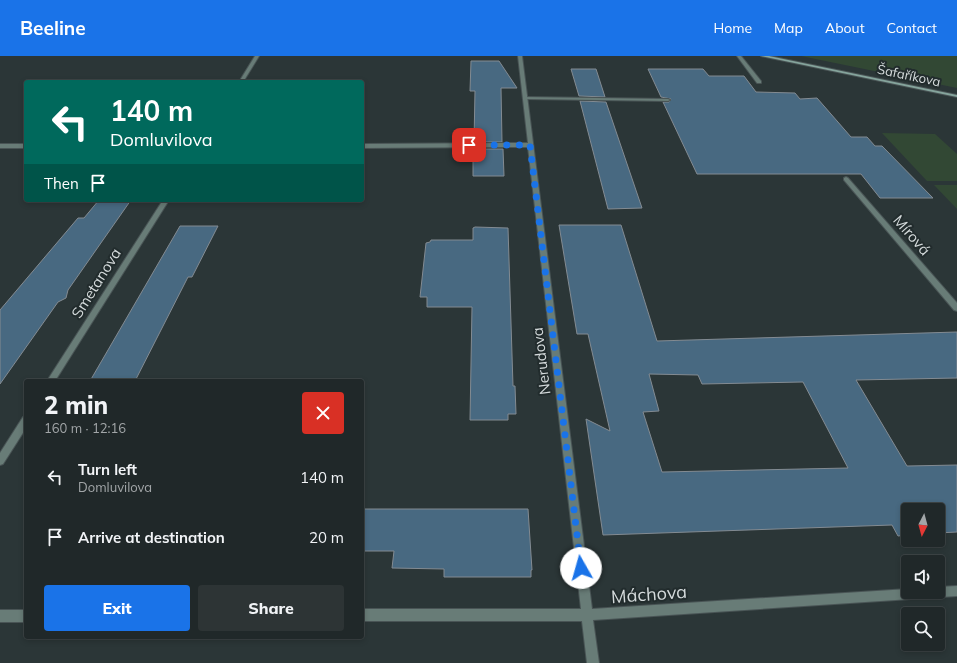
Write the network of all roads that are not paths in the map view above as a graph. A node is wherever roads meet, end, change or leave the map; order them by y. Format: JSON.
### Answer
{"nodes":[{"id":1,"x":257,"y":56,"type":"edge"},
{"id":2,"x":520,"y":56,"type":"edge"},
{"id":3,"x":739,"y":56,"type":"edge"},
{"id":4,"x":764,"y":56,"type":"edge"},
{"id":5,"x":242,"y":80,"type":"edge"},
{"id":6,"x":759,"y":82,"type":"dead end"},
{"id":7,"x":957,"y":96,"type":"edge"},
{"id":8,"x":525,"y":98,"type":"junction"},
{"id":9,"x":668,"y":100,"type":"dead end"},
{"id":10,"x":530,"y":145,"type":"junction"},
{"id":11,"x":0,"y":146,"type":"edge"},
{"id":12,"x":24,"y":146,"type":"edge"},
{"id":13,"x":364,"y":146,"type":"edge"},
{"id":14,"x":846,"y":179,"type":"dead end"},
{"id":15,"x":165,"y":202,"type":"edge"},
{"id":16,"x":957,"y":308,"type":"edge"},
{"id":17,"x":52,"y":379,"type":"edge"},
{"id":18,"x":24,"y":423,"type":"edge"},
{"id":19,"x":0,"y":461,"type":"edge"},
{"id":20,"x":957,"y":591,"type":"edge"},
{"id":21,"x":945,"y":592,"type":"edge"},
{"id":22,"x":901,"y":594,"type":"edge"},
{"id":23,"x":364,"y":615,"type":"edge"},
{"id":24,"x":587,"y":615,"type":"junction"},
{"id":25,"x":0,"y":616,"type":"edge"},
{"id":26,"x":24,"y":616,"type":"edge"},
{"id":27,"x":593,"y":663,"type":"edge"}],
"edges":[{"from":1,"to":5,"type":"street"},
{"from":2,"to":8,"type":"street","name":"Nerudova"},
{"from":3,"to":6,"type":"street"},
{"from":4,"to":7,"type":"street","name":"Šafaříkova"},
{"from":8,"to":9,"type":"street"},
{"from":8,"to":10,"type":"street","name":"Nerudova"},
{"from":10,"to":13,"type":"street"},
{"from":10,"to":24,"type":"street","name":"Nerudova"},
{"from":11,"to":12,"type":"street"},
{"from":14,"to":16,"type":"street","name":"Mírová"},
{"from":15,"to":17,"type":"street","name":"Smetanova"},
{"from":18,"to":19,"type":"street"},
{"from":20,"to":21,"type":"street","name":"Máchova"},
{"from":22,"to":24,"type":"street","name":"Máchova"},
{"from":23,"to":24,"type":"street","name":"Máchova"},
{"from":24,"to":27,"type":"street","name":"Nerudova"},
{"from":25,"to":26,"type":"street"}]}
